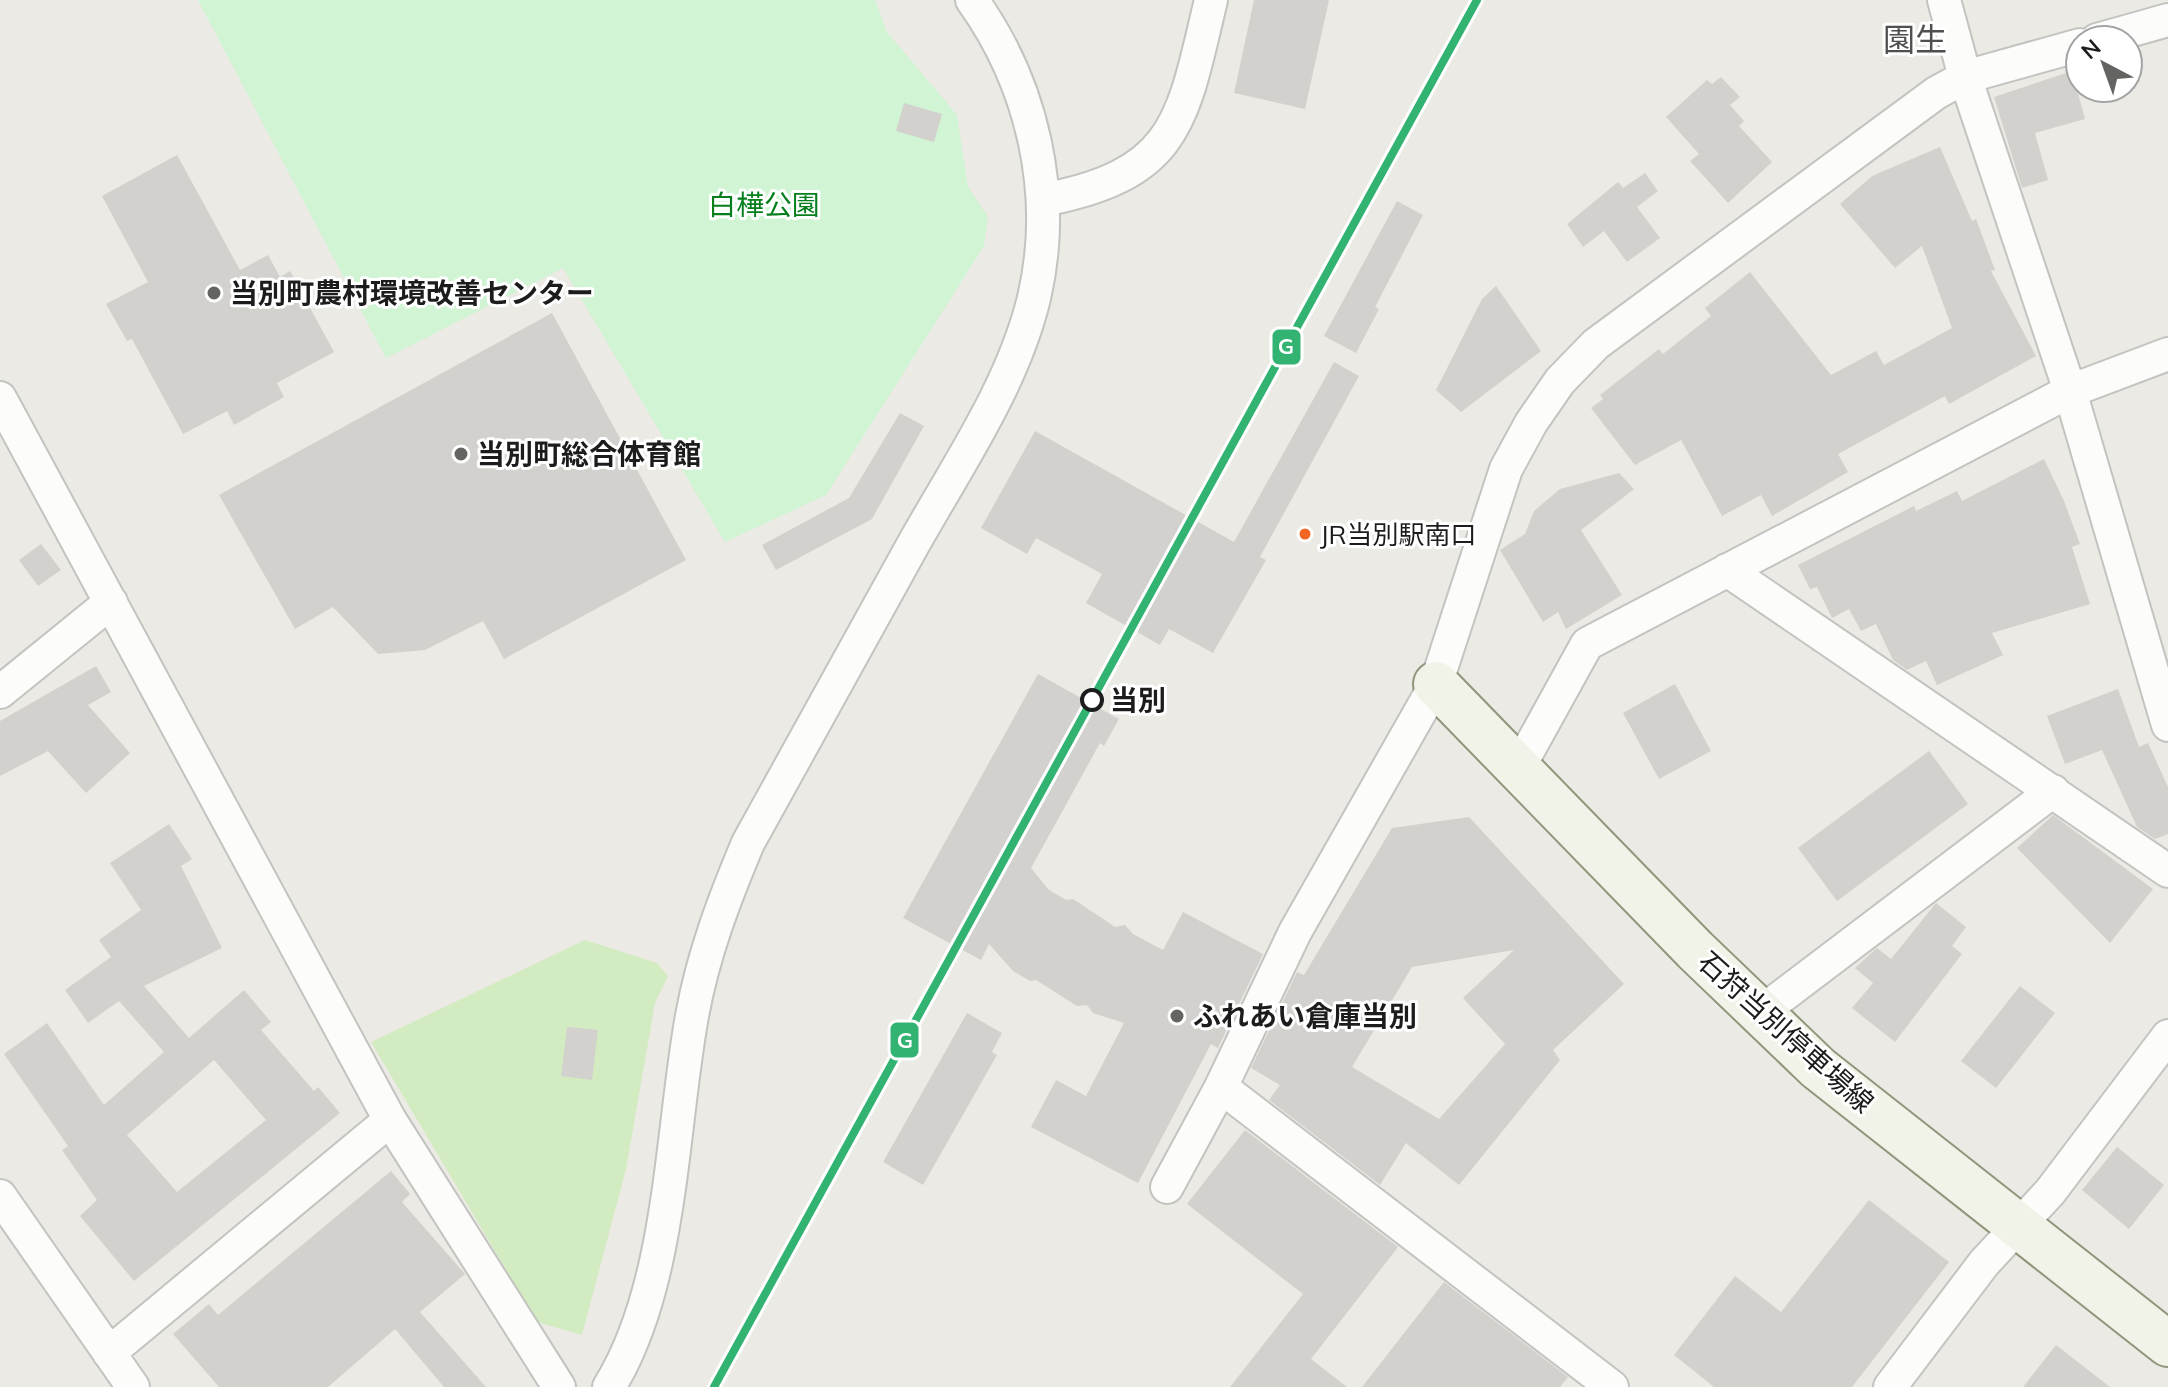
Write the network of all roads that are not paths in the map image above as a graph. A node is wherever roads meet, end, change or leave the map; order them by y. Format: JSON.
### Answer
{"nodes":[{"id":1,"x":972,"y":0,"type":"edge"},
{"id":2,"x":1211,"y":0,"type":"edge"},
{"id":3,"x":1944,"y":0,"type":"edge"},
{"id":4,"x":2168,"y":20,"type":"edge"},
{"id":5,"x":2144,"y":27,"type":"edge"},
{"id":6,"x":2064,"y":49,"type":"edge"},
{"id":7,"x":1965,"y":77,"type":"junction"},
{"id":8,"x":1043,"y":200,"type":"junction"},
{"id":9,"x":2168,"y":354,"type":"edge"},
{"id":10,"x":2070,"y":391,"type":"junction"},
{"id":11,"x":0,"y":398,"type":"edge"},
{"id":12,"x":1727,"y":570,"type":"junction"},
{"id":13,"x":111,"y":602,"type":"junction"},
{"id":14,"x":1436,"y":684,"type":"junction"},
{"id":15,"x":0,"y":692,"type":"edge"},
{"id":16,"x":2168,"y":725,"type":"edge"},
{"id":17,"x":1519,"y":767,"type":"junction"},
{"id":18,"x":2053,"y":791,"type":"junction"},
{"id":19,"x":2168,"y":871,"type":"edge"},
{"id":20,"x":1760,"y":1013,"type":"junction"},
{"id":21,"x":2168,"y":1036,"type":"edge"},
{"id":22,"x":1221,"y":1087,"type":"junction"},
{"id":23,"x":390,"y":1120,"type":"junction"},
{"id":24,"x":1167,"y":1187,"type":"dead end"},
{"id":25,"x":0,"y":1196,"type":"edge"},
{"id":26,"x":2017,"y":1227,"type":"junction"},
{"id":27,"x":2168,"y":1344,"type":"edge"},
{"id":28,"x":109,"y":1353,"type":"junction"},
{"id":29,"x":133,"y":1387,"type":"edge"},
{"id":30,"x":559,"y":1387,"type":"edge"},
{"id":31,"x":609,"y":1387,"type":"edge"},
{"id":32,"x":1612,"y":1387,"type":"edge"},
{"id":33,"x":1890,"y":1387,"type":"edge"}],
"edges":[{"from":1,"to":8,"type":"street"},
{"from":2,"to":8,"type":"street"},
{"from":3,"to":7,"type":"street"},
{"from":4,"to":5,"type":"street"},
{"from":6,"to":7,"type":"street"},
{"from":7,"to":10,"type":"street"},
{"from":7,"to":14,"type":"street"},
{"from":8,"to":31,"type":"street"},
{"from":9,"to":10,"type":"street"},
{"from":10,"to":12,"type":"street"},
{"from":10,"to":16,"type":"street"},
{"from":11,"to":13,"type":"street"},
{"from":12,"to":17,"type":"street"},
{"from":12,"to":18,"type":"street"},
{"from":13,"to":15,"type":"street"},
{"from":13,"to":23,"type":"street"},
{"from":14,"to":17,"type":"main road","name":"石狩当別停車場線"},
{"from":14,"to":22,"type":"street"},
{"from":17,"to":20,"type":"main road","name":"石狩当別停車場線"},
{"from":18,"to":19,"type":"street"},
{"from":18,"to":20,"type":"street"},
{"from":20,"to":26,"type":"main road","name":"石狩当別停車場線"},
{"from":21,"to":26,"type":"street"},
{"from":22,"to":24,"type":"street"},
{"from":22,"to":32,"type":"street"},
{"from":23,"to":28,"type":"street"},
{"from":23,"to":30,"type":"street"},
{"from":25,"to":28,"type":"street"},
{"from":26,"to":27,"type":"main road","name":"石狩当別停車場線"},
{"from":26,"to":33,"type":"street"},
{"from":28,"to":29,"type":"street"}]}
